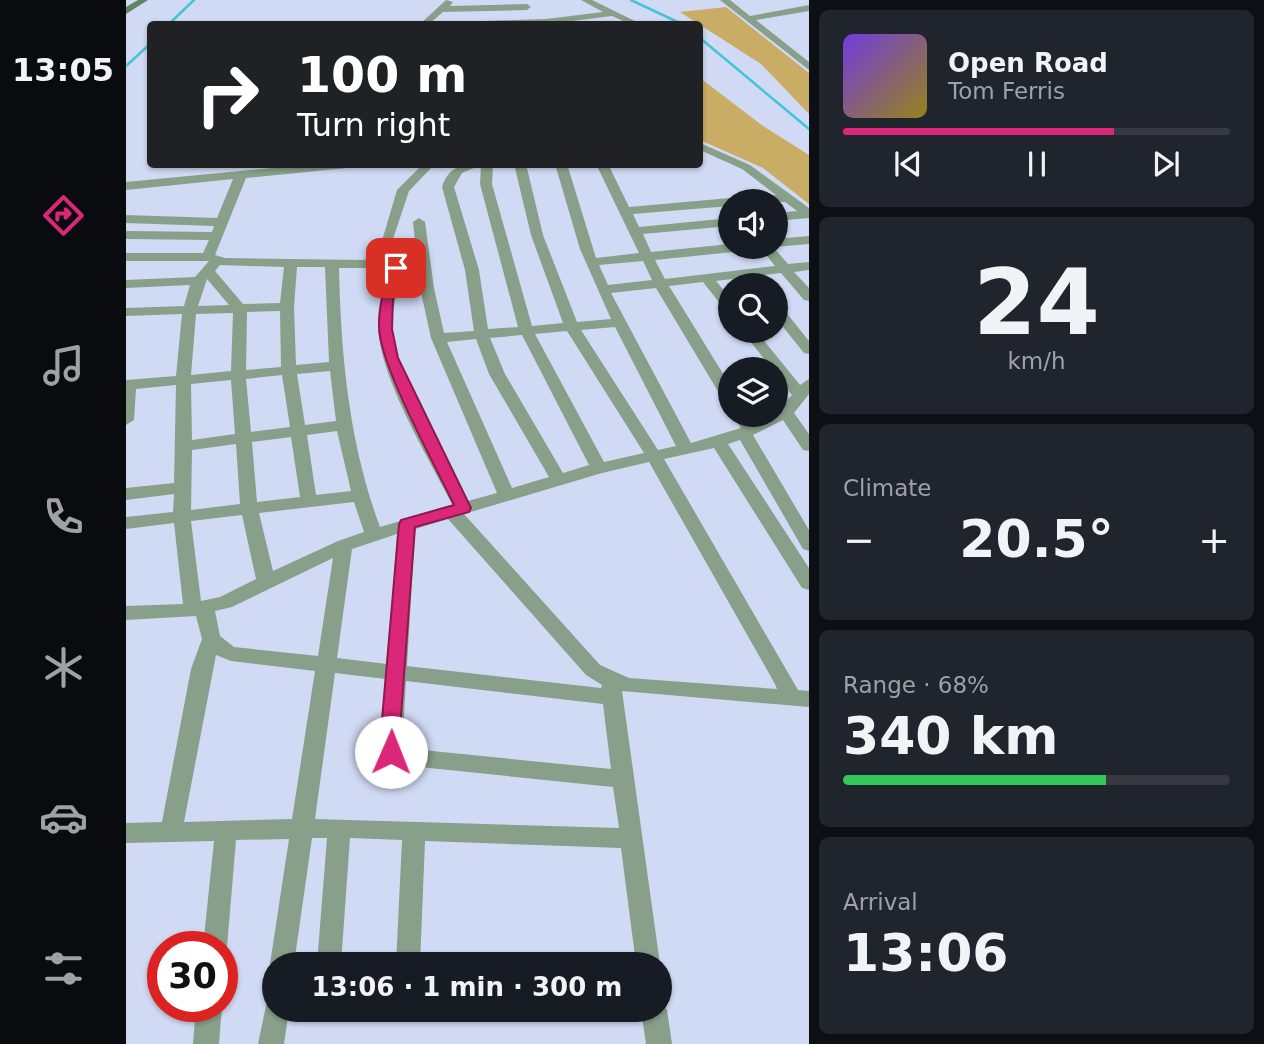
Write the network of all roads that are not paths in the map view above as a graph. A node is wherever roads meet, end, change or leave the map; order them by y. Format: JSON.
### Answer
{"nodes":[{"id":1,"x":144,"y":0,"type":"edge"},
{"id":2,"x":452,"y":0,"type":"edge"},
{"id":3,"x":515,"y":0,"type":"edge"},
{"id":4,"x":585,"y":0,"type":"edge"},
{"id":5,"x":724,"y":0,"type":"edge"},
{"id":6,"x":527,"y":6,"type":"junction"},
{"id":7,"x":809,"y":8,"type":"edge"},
{"id":8,"x":441,"y":9,"type":"junction"},
{"id":9,"x":126,"y":11,"type":"edge"},
{"id":10,"x":613,"y":13,"type":"junction"},
{"id":11,"x":748,"y":19,"type":"junction"},
{"id":12,"x":427,"y":21,"type":"edge"},
{"id":13,"x":545,"y":21,"type":"edge"},
{"id":14,"x":560,"y":21,"type":"edge"},
{"id":15,"x":630,"y":21,"type":"edge"},
{"id":16,"x":809,"y":66,"type":"edge"},
{"id":17,"x":703,"y":147,"type":"edge"},
{"id":18,"x":315,"y":168,"type":"edge"},
{"id":19,"x":426,"y":168,"type":"edge"},
{"id":20,"x":462,"y":168,"type":"edge"},
{"id":21,"x":486,"y":168,"type":"edge"},
{"id":22,"x":521,"y":168,"type":"edge"},
{"id":23,"x":562,"y":168,"type":"edge"},
{"id":24,"x":604,"y":168,"type":"edge"},
{"id":25,"x":241,"y":175,"type":"junction"},
{"id":26,"x":126,"y":186,"type":"edge"},
{"id":27,"x":789,"y":198,"type":"joint"},
{"id":28,"x":718,"y":204,"type":"edge"},
{"id":29,"x":624,"y":212,"type":"junction"},
{"id":30,"x":809,"y":214,"type":"edge"},
{"id":31,"x":788,"y":216,"type":"edge"},
{"id":32,"x":126,"y":219,"type":"edge"},
{"id":33,"x":220,"y":222,"type":"junction"},
{"id":34,"x":419,"y":222,"type":"dead end"},
{"id":35,"x":718,"y":223,"type":"edge"},
{"id":36,"x":634,"y":231,"type":"junction"},
{"id":37,"x":126,"y":235,"type":"edge"},
{"id":38,"x":214,"y":236,"type":"junction"},
{"id":39,"x":809,"y":240,"type":"edge"},
{"id":40,"x":788,"y":242,"type":"edge"},
{"id":41,"x":718,"y":250,"type":"edge"},
{"id":42,"x":126,"y":257,"type":"edge"},
{"id":43,"x":649,"y":257,"type":"junction"},
{"id":44,"x":380,"y":258,"type":"junction"},
{"id":45,"x":776,"y":259,"type":"edge"},
{"id":46,"x":591,"y":262,"type":"junction"},
{"id":47,"x":291,"y":263,"type":"junction"},
{"id":48,"x":332,"y":264,"type":"junction"},
{"id":49,"x":809,"y":266,"type":"edge"},
{"id":50,"x":208,"y":267,"type":"junction"},
{"id":51,"x":785,"y":269,"type":"junction"},
{"id":52,"x":773,"y":273,"type":"edge"},
{"id":53,"x":708,"y":279,"type":"junction"},
{"id":54,"x":718,"y":279,"type":"edge"},
{"id":55,"x":126,"y":284,"type":"edge"},
{"id":56,"x":661,"y":285,"type":"junction"},
{"id":57,"x":603,"y":290,"type":"junction"},
{"id":58,"x":718,"y":292,"type":"edge"},
{"id":59,"x":809,"y":297,"type":"edge"},
{"id":60,"x":287,"y":307,"type":"junction"},
{"id":61,"x":240,"y":309,"type":"junction"},
{"id":62,"x":130,"y":312,"type":"edge"},
{"id":63,"x":190,"y":312,"type":"junction"},
{"id":64,"x":617,"y":323,"type":"junction"},
{"id":65,"x":788,"y":324,"type":"edge"},
{"id":66,"x":572,"y":328,"type":"junction"},
{"id":67,"x":126,"y":330,"type":"edge"},
{"id":68,"x":527,"y":332,"type":"junction"},
{"id":69,"x":482,"y":335,"type":"junction"},
{"id":70,"x":438,"y":338,"type":"junction"},
{"id":71,"x":761,"y":343,"type":"edge"},
{"id":72,"x":809,"y":349,"type":"edge"},
{"id":73,"x":337,"y":366,"type":"junction"},
{"id":74,"x":289,"y":370,"type":"junction"},
{"id":75,"x":238,"y":376,"type":"junction"},
{"id":76,"x":718,"y":378,"type":"edge"},
{"id":77,"x":182,"y":381,"type":"junction"},
{"id":78,"x":127,"y":385,"type":"edge"},
{"id":79,"x":806,"y":388,"type":"edge"},
{"id":80,"x":788,"y":410,"type":"edge"},
{"id":81,"x":788,"y":416,"type":"edge"},
{"id":82,"x":126,"y":420,"type":"edge"},
{"id":83,"x":345,"y":425,"type":"junction"},
{"id":84,"x":745,"y":427,"type":"edge"},
{"id":85,"x":757,"y":427,"type":"edge"},
{"id":86,"x":298,"y":431,"type":"junction"},
{"id":87,"x":747,"y":432,"type":"junction"},
{"id":88,"x":244,"y":440,"type":"junction"},
{"id":89,"x":718,"y":442,"type":"junction"},
{"id":90,"x":184,"y":446,"type":"junction"},
{"id":91,"x":809,"y":446,"type":"edge"},
{"id":92,"x":686,"y":449,"type":"junction"},
{"id":93,"x":654,"y":456,"type":"junction"},
{"id":94,"x":599,"y":468,"type":"junction"},
{"id":95,"x":559,"y":480,"type":"junction"},
{"id":96,"x":183,"y":488,"type":"junction"},
{"id":97,"x":126,"y":494,"type":"edge"},
{"id":98,"x":507,"y":495,"type":"junction"},
{"id":99,"x":359,"y":496,"type":"junction"},
{"id":100,"x":309,"y":503,"type":"junction"},
{"id":101,"x":249,"y":509,"type":"junction"},
{"id":102,"x":457,"y":510,"type":"junction"},
{"id":103,"x":182,"y":517,"type":"junction"},
{"id":104,"x":126,"y":523,"type":"edge"},
{"id":105,"x":407,"y":524,"type":"junction"},
{"id":106,"x":374,"y":535,"type":"junction"},
{"id":107,"x":344,"y":545,"type":"junction"},
{"id":108,"x":809,"y":545,"type":"edge"},
{"id":109,"x":807,"y":576,"type":"edge"},
{"id":110,"x":266,"y":581,"type":"junction"},
{"id":111,"x":199,"y":609,"type":"junction"},
{"id":112,"x":126,"y":613,"type":"edge"},
{"id":113,"x":211,"y":641,"type":"junction"},
{"id":114,"x":325,"y":662,"type":"junction"},
{"id":115,"x":396,"y":672,"type":"junction"},
{"id":116,"x":611,"y":688,"type":"junction"},
{"id":117,"x":800,"y":699,"type":"edge"},
{"id":118,"x":623,"y":779,"type":"junction"},
{"id":119,"x":300,"y":828,"type":"junction"},
{"id":120,"x":339,"y":828,"type":"junction"},
{"id":121,"x":226,"y":830,"type":"junction"},
{"id":122,"x":414,"y":830,"type":"junction"},
{"id":123,"x":171,"y":831,"type":"junction"},
{"id":124,"x":126,"y":833,"type":"edge"},
{"id":125,"x":631,"y":838,"type":"junction"},
{"id":126,"x":217,"y":931,"type":"edge"},
{"id":127,"x":284,"y":952,"type":"edge"},
{"id":128,"x":330,"y":952,"type":"edge"},
{"id":129,"x":409,"y":952,"type":"edge"},
{"id":130,"x":646,"y":952,"type":"edge"},
{"id":131,"x":208,"y":1022,"type":"edge"},
{"id":132,"x":274,"y":1022,"type":"edge"},
{"id":133,"x":656,"y":1022,"type":"edge"},
{"id":134,"x":206,"y":1044,"type":"edge"},
{"id":135,"x":271,"y":1044,"type":"edge"},
{"id":136,"x":659,"y":1044,"type":"edge"}],
"edges":[{"from":1,"to":9,"type":"street"},
{"from":2,"to":8,"type":"street"},
{"from":3,"to":6,"type":"street"},
{"from":4,"to":10,"type":"street"},
{"from":5,"to":11,"type":"street"},
{"from":6,"to":8,"type":"street"},
{"from":6,"to":13,"type":"street"},
{"from":7,"to":11,"type":"street"},
{"from":8,"to":12,"type":"street"},
{"from":10,"to":14,"type":"street"},
{"from":10,"to":15,"type":"street"},
{"from":11,"to":16,"type":"street"},
{"from":17,"to":27,"type":"street"},
{"from":18,"to":25,"type":"street"},
{"from":19,"to":44,"type":"street"},
{"from":20,"to":69,"type":"street"},
{"from":21,"to":68,"type":"street"},
{"from":22,"to":66,"type":"street"},
{"from":23,"to":46,"type":"street"},
{"from":24,"to":29,"type":"street"},
{"from":25,"to":26,"type":"street"},
{"from":25,"to":33,"type":"street"},
{"from":27,"to":30,"type":"street"},
{"from":28,"to":29,"type":"street"},
{"from":29,"to":36,"type":"street"},
{"from":30,"to":31,"type":"street"},
{"from":32,"to":33,"type":"street"},
{"from":33,"to":38,"type":"street"},
{"from":34,"to":70,"type":"street"},
{"from":35,"to":36,"type":"street"},
{"from":36,"to":43,"type":"street"},
{"from":37,"to":38,"type":"street"},
{"from":38,"to":50,"type":"street"},
{"from":39,"to":40,"type":"street"},
{"from":41,"to":43,"type":"street"},
{"from":42,"to":50,"type":"street"},
{"from":43,"to":46,"type":"street"},
{"from":43,"to":56,"type":"street"},
{"from":44,"to":48,"type":"street"},
{"from":44,"to":102,"type":"street"},
{"from":45,"to":51,"type":"street"},
{"from":46,"to":57,"type":"street"},
{"from":47,"to":48,"type":"street"},
{"from":47,"to":50,"type":"street"},
{"from":47,"to":60,"type":"street"},
{"from":48,"to":73,"type":"street"},
{"from":49,"to":51,"type":"street"},
{"from":50,"to":55,"type":"street"},
{"from":50,"to":61,"type":"street"},
{"from":50,"to":63,"type":"street"},
{"from":51,"to":52,"type":"street"},
{"from":51,"to":59,"type":"street"},
{"from":53,"to":54,"type":"street"},
{"from":53,"to":56,"type":"street"},
{"from":53,"to":58,"type":"street"},
{"from":56,"to":57,"type":"street"},
{"from":56,"to":76,"type":"street"},
{"from":57,"to":64,"type":"street"},
{"from":60,"to":61,"type":"street"},
{"from":60,"to":74,"type":"street"},
{"from":61,"to":63,"type":"street"},
{"from":61,"to":75,"type":"street"},
{"from":62,"to":63,"type":"street"},
{"from":62,"to":67,"type":"street"},
{"from":63,"to":77,"type":"street"},
{"from":64,"to":66,"type":"street"},
{"from":64,"to":92,"type":"street"},
{"from":65,"to":72,"type":"street"},
{"from":66,"to":68,"type":"street"},
{"from":66,"to":93,"type":"street"},
{"from":68,"to":69,"type":"street"},
{"from":68,"to":94,"type":"street"},
{"from":69,"to":70,"type":"street"},
{"from":69,"to":95,"type":"street"},
{"from":70,"to":98,"type":"street"},
{"from":71,"to":79,"type":"street"},
{"from":73,"to":74,"type":"street"},
{"from":73,"to":83,"type":"street"},
{"from":74,"to":75,"type":"street"},
{"from":74,"to":86,"type":"street"},
{"from":75,"to":77,"type":"street"},
{"from":75,"to":88,"type":"street"},
{"from":77,"to":78,"type":"street"},
{"from":77,"to":90,"type":"street"},
{"from":78,"to":82,"type":"street"},
{"from":79,"to":80,"type":"street"},
{"from":81,"to":91,"type":"street"},
{"from":83,"to":86,"type":"street"},
{"from":83,"to":99,"type":"street"},
{"from":84,"to":87,"type":"street"},
{"from":85,"to":87,"type":"street"},
{"from":86,"to":88,"type":"street"},
{"from":86,"to":100,"type":"street"},
{"from":87,"to":89,"type":"street"},
{"from":87,"to":108,"type":"street"},
{"from":88,"to":90,"type":"street"},
{"from":88,"to":101,"type":"street"},
{"from":89,"to":92,"type":"street"},
{"from":89,"to":109,"type":"street"},
{"from":90,"to":96,"type":"street"},
{"from":92,"to":93,"type":"street"},
{"from":93,"to":94,"type":"street"},
{"from":93,"to":117,"type":"street"},
{"from":94,"to":95,"type":"street"},
{"from":95,"to":98,"type":"street"},
{"from":96,"to":97,"type":"street"},
{"from":96,"to":103,"type":"street"},
{"from":98,"to":102,"type":"street"},
{"from":99,"to":100,"type":"street"},
{"from":99,"to":106,"type":"street"},
{"from":100,"to":101,"type":"street"},
{"from":101,"to":103,"type":"street"},
{"from":101,"to":110,"type":"street"},
{"from":102,"to":105,"type":"street"},
{"from":102,"to":116,"type":"street"},
{"from":103,"to":104,"type":"street"},
{"from":103,"to":111,"type":"street"},
{"from":105,"to":106,"type":"street"},
{"from":105,"to":115,"type":"street"},
{"from":106,"to":107,"type":"street"},
{"from":107,"to":110,"type":"street"},
{"from":107,"to":114,"type":"street"},
{"from":110,"to":111,"type":"street"},
{"from":111,"to":112,"type":"street"},
{"from":111,"to":113,"type":"street"},
{"from":113,"to":114,"type":"street"},
{"from":113,"to":123,"type":"street"},
{"from":114,"to":115,"type":"street"},
{"from":114,"to":119,"type":"street"},
{"from":115,"to":116,"type":"street"},
{"from":115,"to":118,"type":"street"},
{"from":116,"to":117,"type":"street"},
{"from":116,"to":118,"type":"street"},
{"from":118,"to":125,"type":"street"},
{"from":119,"to":120,"type":"street"},
{"from":119,"to":121,"type":"street"},
{"from":119,"to":127,"type":"street"},
{"from":120,"to":122,"type":"street"},
{"from":120,"to":128,"type":"street"},
{"from":121,"to":123,"type":"street"},
{"from":121,"to":126,"type":"street"},
{"from":122,"to":125,"type":"street"},
{"from":122,"to":129,"type":"street"},
{"from":123,"to":124,"type":"street"},
{"from":125,"to":130,"type":"street"},
{"from":131,"to":134,"type":"street"},
{"from":132,"to":135,"type":"street"},
{"from":133,"to":136,"type":"street"}]}
